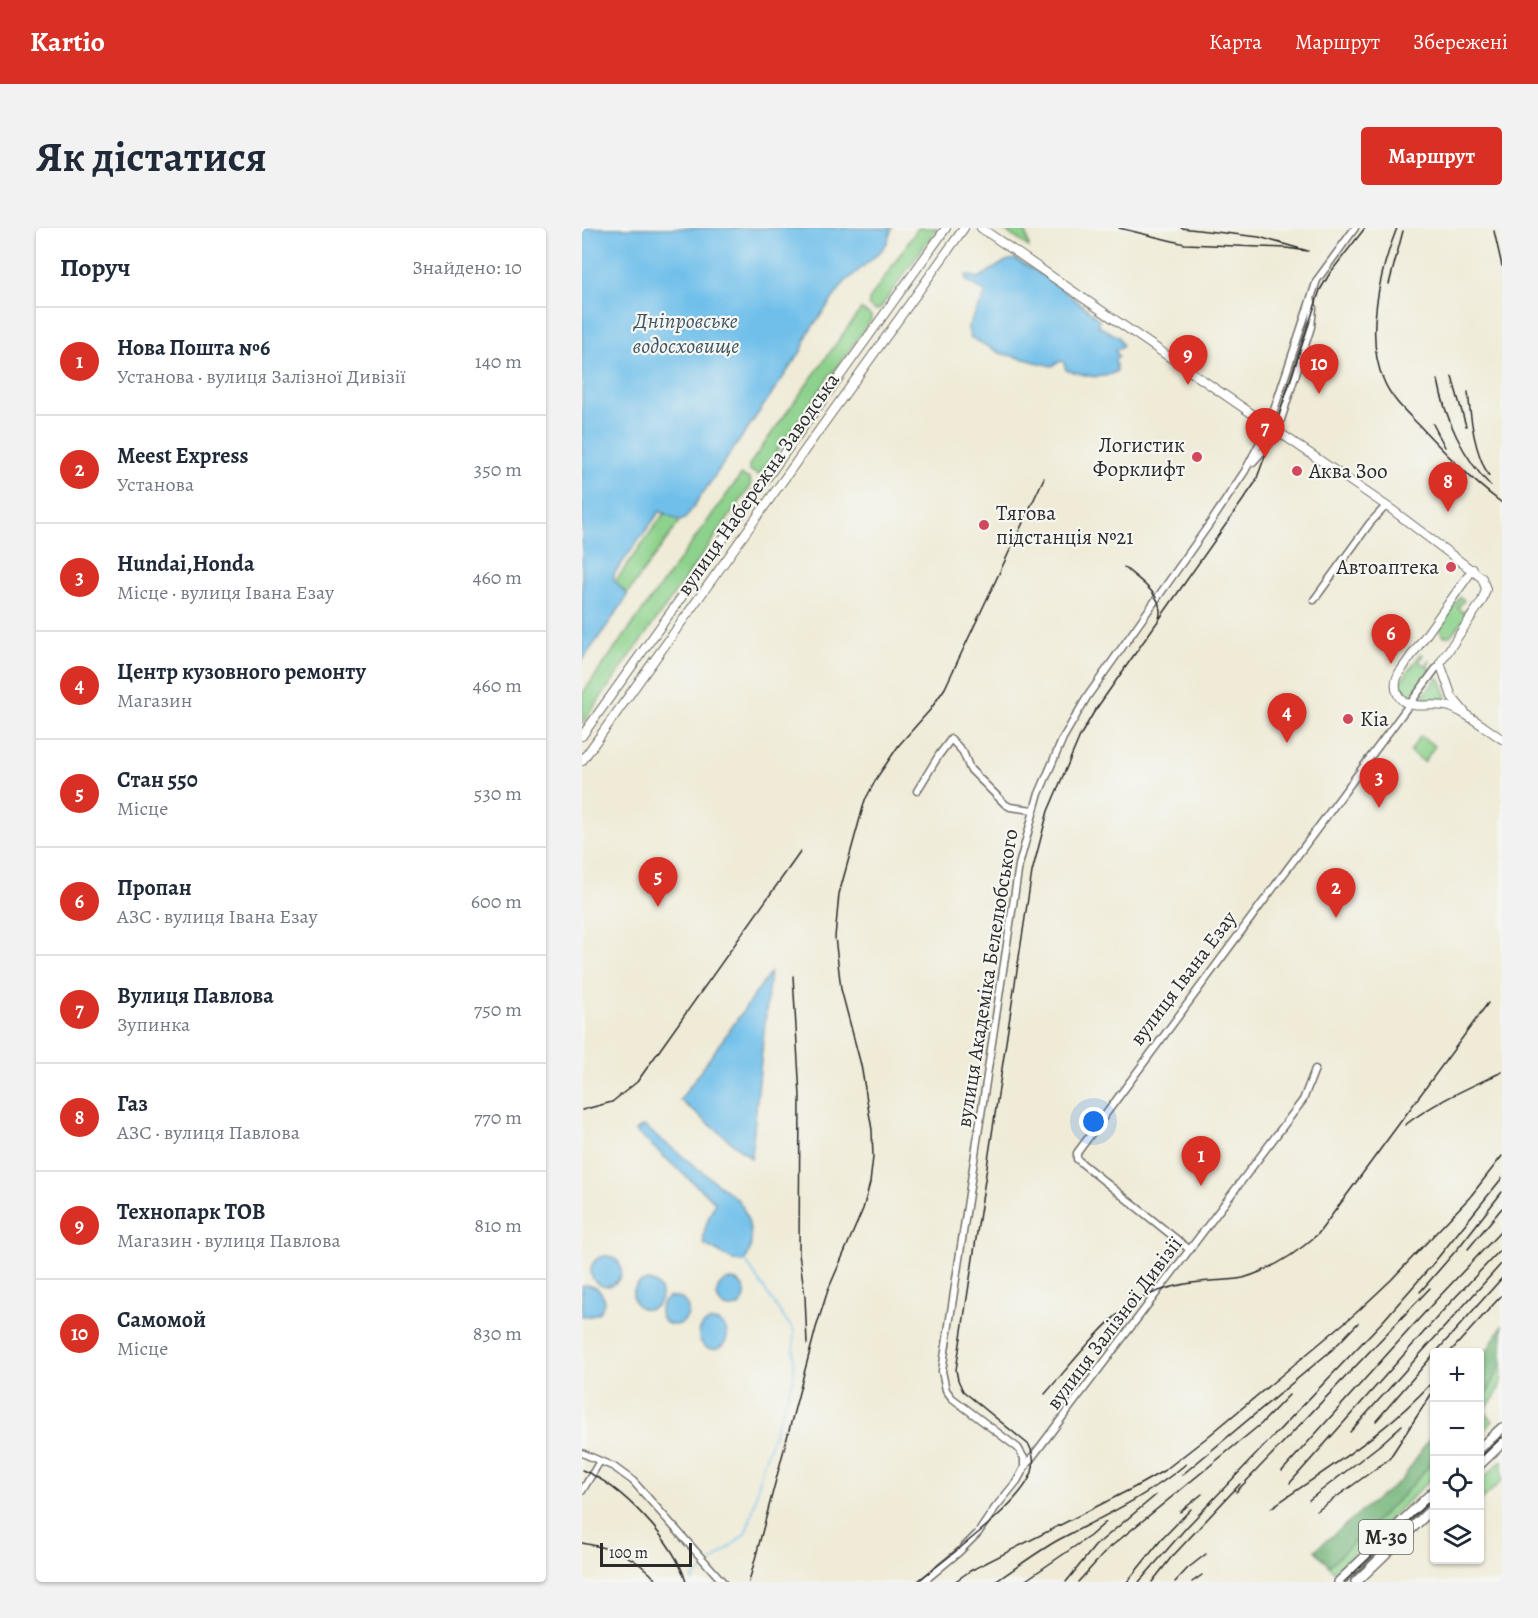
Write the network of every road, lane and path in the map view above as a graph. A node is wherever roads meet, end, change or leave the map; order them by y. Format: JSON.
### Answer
{"nodes":[{"id":1,"x":946,"y":228,"type":"edge"},
{"id":2,"x":964,"y":228,"type":"edge"},
{"id":3,"x":981,"y":228,"type":"edge"},
{"id":4,"x":1355,"y":228,"type":"edge"},
{"id":5,"x":1310,"y":295,"type":"junction"},
{"id":6,"x":1269,"y":425,"type":"junction"},
{"id":7,"x":1277,"y":432,"type":"junction"},
{"id":8,"x":1245,"y":471,"type":"junction"},
{"id":9,"x":1386,"y":506,"type":"junction"},
{"id":10,"x":1473,"y":569,"type":"junction"},
{"id":11,"x":1314,"y":600,"type":"dead end"},
{"id":12,"x":1440,"y":663,"type":"junction"},
{"id":13,"x":1409,"y":704,"type":"junction"},
{"id":14,"x":1467,"y":715,"type":"junction"},
{"id":15,"x":582,"y":736,"type":"edge"},
{"id":16,"x":1502,"y":739,"type":"edge"},
{"id":17,"x":582,"y":761,"type":"edge"},
{"id":18,"x":917,"y":791,"type":"dead end"},
{"id":19,"x":1033,"y":810,"type":"junction"},
{"id":20,"x":1315,"y":1069,"type":"dead end"},
{"id":21,"x":1190,"y":1250,"type":"junction"},
{"id":22,"x":1502,"y":1428,"type":"edge"},
{"id":23,"x":1502,"y":1443,"type":"edge"},
{"id":24,"x":1484,"y":1444,"type":"edge"},
{"id":25,"x":582,"y":1453,"type":"edge"},
{"id":26,"x":1484,"y":1460,"type":"edge"},
{"id":27,"x":600,"y":1461,"type":"junction"},
{"id":28,"x":1024,"y":1468,"type":"junction"},
{"id":29,"x":582,"y":1487,"type":"edge"},
{"id":30,"x":1430,"y":1495,"type":"edge"},
{"id":31,"x":1431,"y":1510,"type":"edge"},
{"id":32,"x":723,"y":1582,"type":"edge"},
{"id":33,"x":922,"y":1582,"type":"edge"},
{"id":34,"x":1339,"y":1582,"type":"edge"},
{"id":35,"x":1356,"y":1582,"type":"edge"}],
"edges":[{"from":1,"to":15,"type":"main road","name":"вулиця Набережна Заводська"},
{"from":2,"to":17,"type":"main road","name":"вулиця Набережна Заводська"},
{"from":3,"to":6,"type":"main road"},
{"from":4,"to":5,"type":"street","name":"вулиця Академіка Белелюбського"},
{"from":5,"to":6,"type":"street","name":"вулиця Академіка Белелюбського"},
{"from":5,"to":7,"type":"street","name":"вулиця Академіка Белелюбського"},
{"from":6,"to":7,"type":"main road"},
{"from":6,"to":8,"type":"street","name":"вулиця Академіка Белелюбського"},
{"from":7,"to":8,"type":"street","name":"вулиця Академіка Белелюбського"},
{"from":7,"to":9,"type":"main road"},
{"from":8,"to":19,"type":"street","name":"вулиця Академіка Белелюбського"},
{"from":9,"to":10,"type":"main road"},
{"from":9,"to":11,"type":"street"},
{"from":10,"to":12,"type":"main road","name":"вулиця Івана Езау"},
{"from":10,"to":13,"type":"main road"},
{"from":12,"to":13,"type":"street","name":"вулиця Івана Езау"},
{"from":12,"to":14,"type":"main road"},
{"from":13,"to":14,"type":"main road"},
{"from":13,"to":21,"type":"street","name":"вулиця Івана Езау"},
{"from":14,"to":16,"type":"main road"},
{"from":18,"to":19,"type":"street"},
{"from":19,"to":28,"type":"street","name":"вулиця Академіка Белелюбського"},
{"from":20,"to":21,"type":"street","name":"вулиця Залізної Дивізії"},
{"from":21,"to":28,"type":"street","name":"вулиця Залізної Дивізії"},
{"from":22,"to":24,"type":"highway"},
{"from":23,"to":26,"type":"highway"},
{"from":25,"to":27,"type":"street"},
{"from":27,"to":29,"type":"street"},
{"from":27,"to":32,"type":"street"},
{"from":28,"to":33,"type":"street","name":"вулиця Залізної Дивізії"},
{"from":30,"to":34,"type":"highway","number":"М-30"},
{"from":31,"to":35,"type":"highway","number":"М-30"}]}
